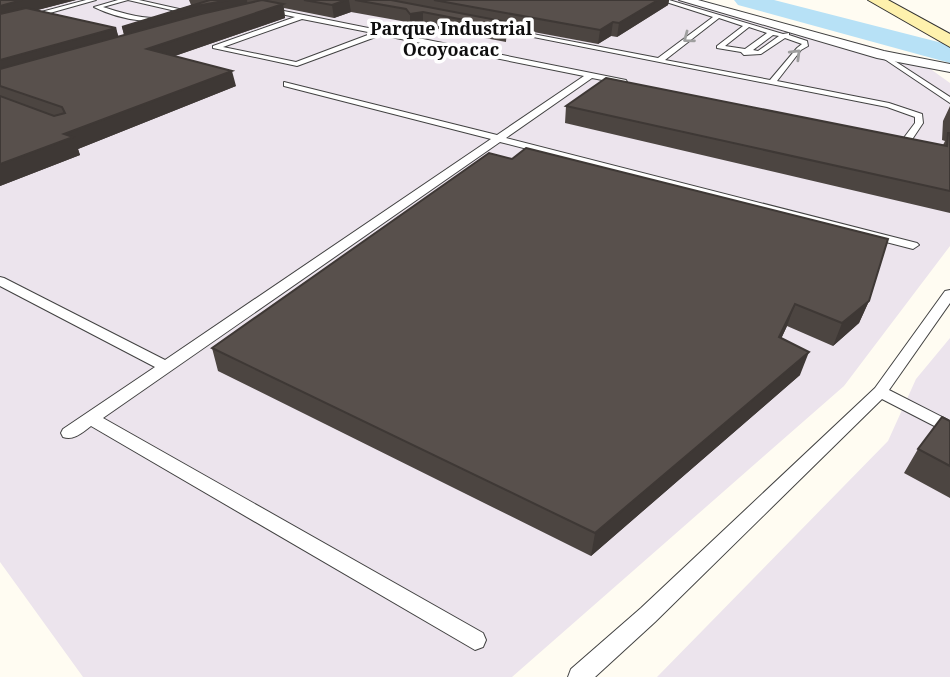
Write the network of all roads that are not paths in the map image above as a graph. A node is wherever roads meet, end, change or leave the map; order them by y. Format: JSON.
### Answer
{"nodes":[{"id":1,"x":93,"y":0,"type":"edge"},
{"id":2,"x":125,"y":0,"type":"edge"},
{"id":3,"x":131,"y":0,"type":"edge"},
{"id":4,"x":663,"y":0,"type":"edge"},
{"id":5,"x":685,"y":0,"type":"edge"},
{"id":6,"x":876,"y":0,"type":"edge"},
{"id":7,"x":256,"y":10,"type":"edge"},
{"id":8,"x":718,"y":16,"type":"junction"},
{"id":9,"x":302,"y":17,"type":"junction"},
{"id":10,"x":174,"y":18,"type":"junction"},
{"id":11,"x":184,"y":20,"type":"edge"},
{"id":12,"x":749,"y":24,"type":"junction"},
{"id":13,"x":0,"y":25,"type":"edge"},
{"id":14,"x":486,"y":27,"type":"edge"},
{"id":15,"x":774,"y":31,"type":"junction"},
{"id":16,"x":380,"y":33,"type":"junction"},
{"id":17,"x":787,"y":34,"type":"junction"},
{"id":18,"x":950,"y":41,"type":"edge"},
{"id":19,"x":744,"y":53,"type":"junction"},
{"id":20,"x":882,"y":55,"type":"junction"},
{"id":21,"x":659,"y":61,"type":"junction"},
{"id":22,"x":950,"y":68,"type":"edge"},
{"id":23,"x":591,"y":75,"type":"junction"},
{"id":24,"x":901,"y":78,"type":"dead end"},
{"id":25,"x":772,"y":82,"type":"junction"},
{"id":26,"x":630,"y":83,"type":"edge"},
{"id":27,"x":287,"y":84,"type":"dead end"},
{"id":28,"x":950,"y":101,"type":"edge"},
{"id":29,"x":950,"y":108,"type":"edge"},
{"id":30,"x":895,"y":136,"type":"edge"},
{"id":31,"x":908,"y":139,"type":"junction"},
{"id":32,"x":498,"y":140,"type":"junction"},
{"id":33,"x":919,"y":141,"type":"edge"},
{"id":34,"x":913,"y":245,"type":"dead end"},
{"id":35,"x":0,"y":281,"type":"edge"},
{"id":36,"x":950,"y":294,"type":"edge"},
{"id":37,"x":166,"y":366,"type":"junction"},
{"id":38,"x":880,"y":392,"type":"junction"},
{"id":39,"x":91,"y":418,"type":"junction"},
{"id":40,"x":950,"y":428,"type":"edge"},
{"id":41,"x":69,"y":433,"type":"dead end"},
{"id":42,"x":475,"y":640,"type":"dead end"},
{"id":43,"x":579,"y":677,"type":"edge"}],
"edges":[{"from":1,"to":13,"type":"lane"},
{"from":2,"to":10,"type":"lane"},
{"from":3,"to":10,"type":"lane"},
{"from":4,"to":8,"type":"lane"},
{"from":5,"to":20,"type":"street"},
{"from":6,"to":18,"type":"main road"},
{"from":7,"to":9,"type":"lane"},
{"from":8,"to":12,"type":"lane"},
{"from":8,"to":21,"type":"lane","one_way":true},
{"from":9,"to":16,"type":"lane"},
{"from":9,"to":16,"type":"lane"},
{"from":10,"to":11,"type":"lane"},
{"from":12,"to":15,"type":"lane"},
{"from":12,"to":19,"type":"lane"},
{"from":14,"to":21,"type":"lane"},
{"from":15,"to":17,"type":"lane"},
{"from":15,"to":19,"type":"lane"},
{"from":16,"to":23,"type":"lane"},
{"from":17,"to":19,"type":"lane"},
{"from":25,"to":17,"type":"lane","one_way":true},
{"from":20,"to":22,"type":"street"},
{"from":20,"to":28,"type":"lane"},
{"from":21,"to":25,"type":"lane"},
{"from":23,"to":26,"type":"lane"},
{"from":23,"to":32,"type":"lane"},
{"from":24,"to":29,"type":"lane"},
{"from":25,"to":31,"type":"lane"},
{"from":27,"to":32,"type":"lane"},
{"from":30,"to":31,"type":"lane"},
{"from":31,"to":33,"type":"lane"},
{"from":32,"to":34,"type":"lane"},
{"from":32,"to":37,"type":"lane"},
{"from":35,"to":37,"type":"lane"},
{"from":36,"to":38,"type":"lane"},
{"from":37,"to":39,"type":"lane"},
{"from":38,"to":40,"type":"lane"},
{"from":38,"to":43,"type":"lane"},
{"from":39,"to":41,"type":"lane"},
{"from":39,"to":42,"type":"lane"}]}
